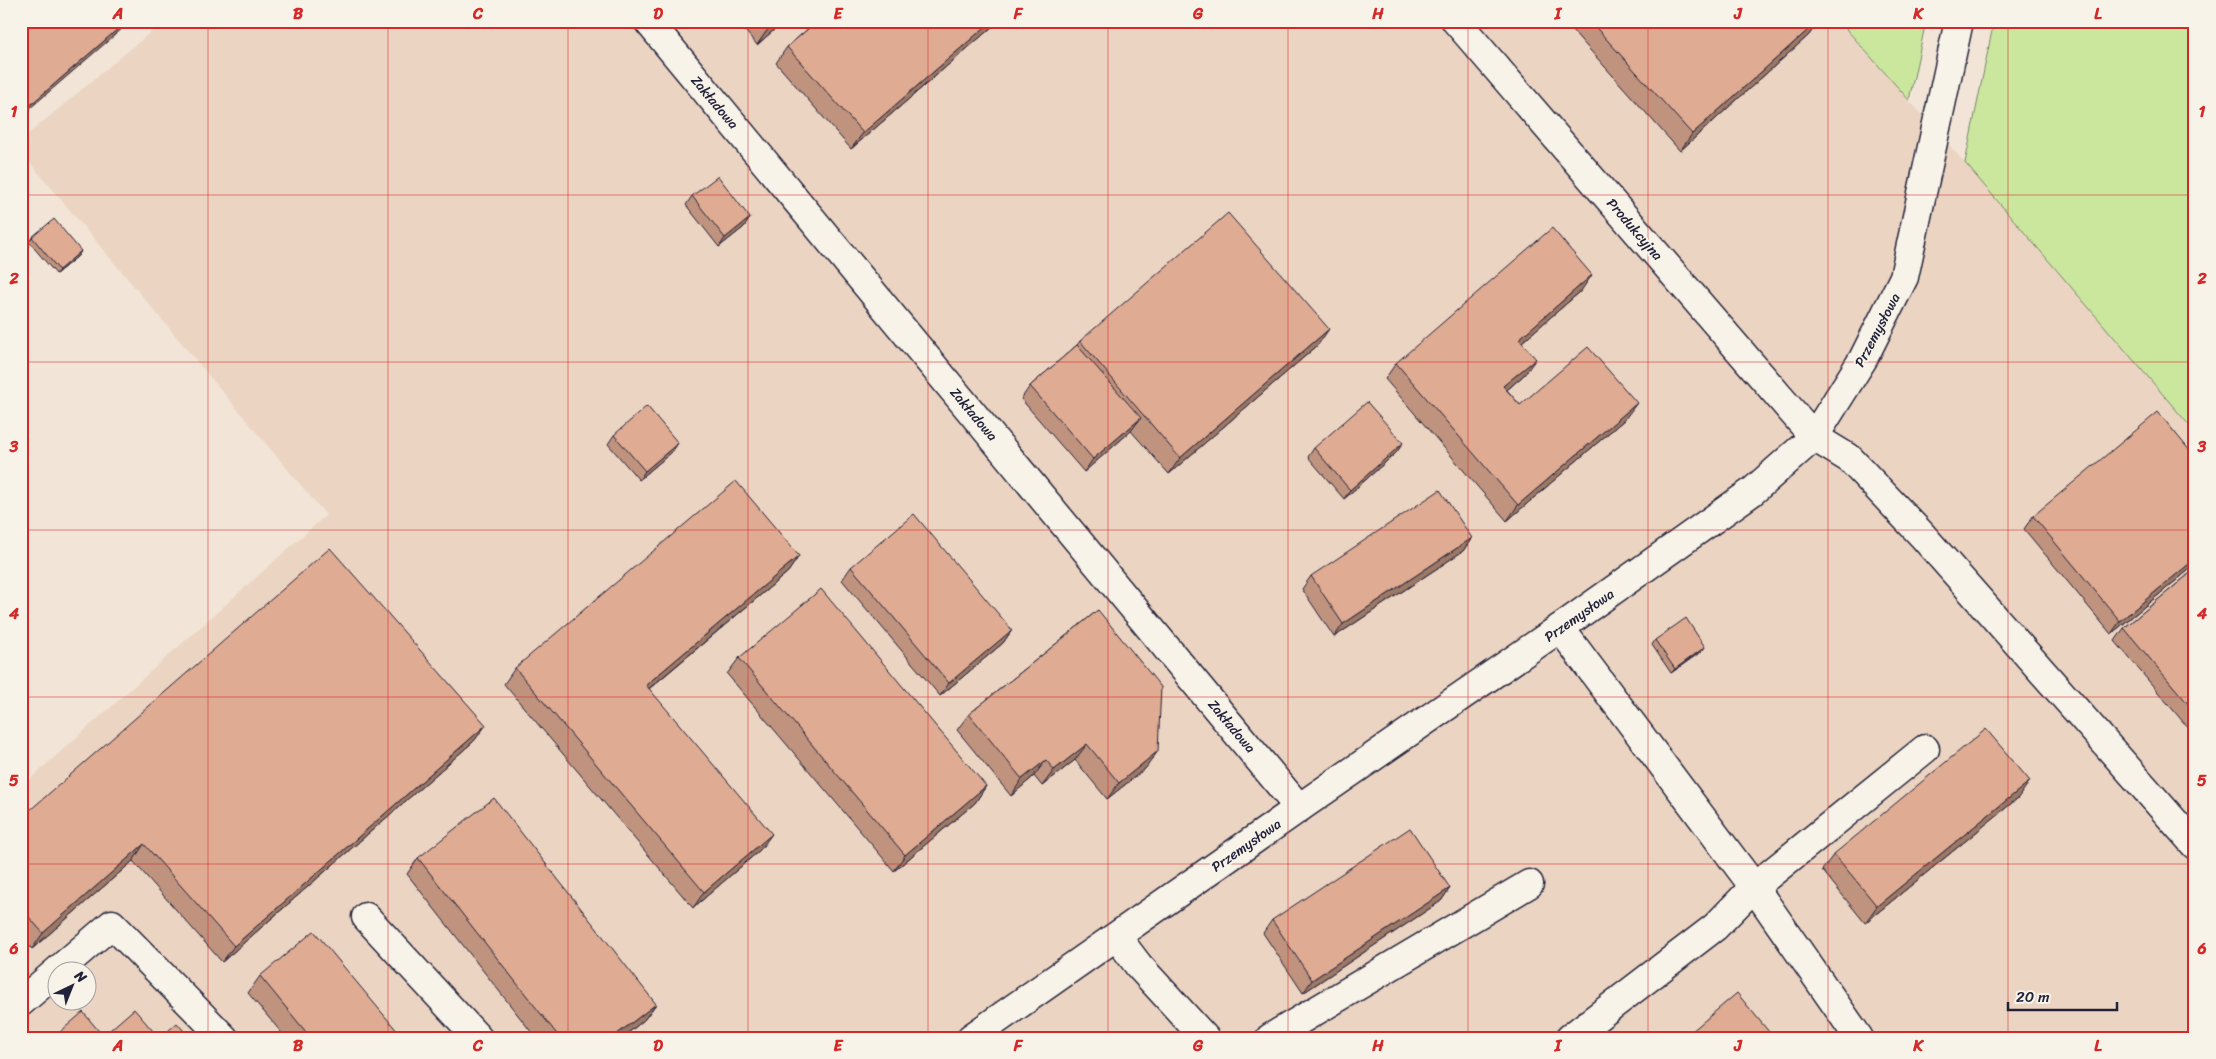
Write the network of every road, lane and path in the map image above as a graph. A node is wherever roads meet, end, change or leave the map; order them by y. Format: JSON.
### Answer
{"nodes":[{"id":1,"x":648,"y":21,"type":"edge"},
{"id":2,"x":1456,"y":21,"type":"edge"},
{"id":3,"x":1959,"y":21,"type":"edge"},
{"id":4,"x":1814,"y":437,"type":"junction"},
{"id":5,"x":1560,"y":628,"type":"junction"},
{"id":6,"x":1925,"y":749,"type":"dead end"},
{"id":7,"x":1299,"y":808,"type":"junction"},
{"id":8,"x":2195,"y":845,"type":"edge"},
{"id":9,"x":1528,"y":884,"type":"dead end"},
{"id":10,"x":1754,"y":887,"type":"junction"},
{"id":11,"x":366,"y":917,"type":"dead end"},
{"id":12,"x":1117,"y":936,"type":"junction"},
{"id":13,"x":21,"y":1002,"type":"edge"},
{"id":14,"x":224,"y":1038,"type":"edge"},
{"id":15,"x":478,"y":1038,"type":"edge"},
{"id":16,"x":971,"y":1038,"type":"edge"},
{"id":17,"x":1205,"y":1038,"type":"edge"},
{"id":18,"x":1270,"y":1038,"type":"edge"},
{"id":19,"x":1570,"y":1038,"type":"edge"},
{"id":20,"x":1859,"y":1038,"type":"edge"}],
"edges":[{"from":1,"to":7,"type":"street","name":"Zakładowa"},
{"from":2,"to":4,"type":"street","name":"Produkcyjna"},
{"from":3,"to":4,"type":"street","name":"Przemysłowa"},
{"from":4,"to":5,"type":"street","name":"Przemysłowa"},
{"from":4,"to":8,"type":"street","name":"Produkcyjna"},
{"from":5,"to":7,"type":"street","name":"Przemysłowa"},
{"from":5,"to":10,"type":"street"},
{"from":6,"to":10,"type":"street"},
{"from":7,"to":12,"type":"street","name":"Przemysłowa"},
{"from":9,"to":18,"type":"street"},
{"from":10,"to":19,"type":"street"},
{"from":10,"to":20,"type":"street"},
{"from":11,"to":15,"type":"street"},
{"from":12,"to":16,"type":"street","name":"Przemysłowa"},
{"from":12,"to":17,"type":"street"},
{"from":13,"to":14,"type":"street"}]}
